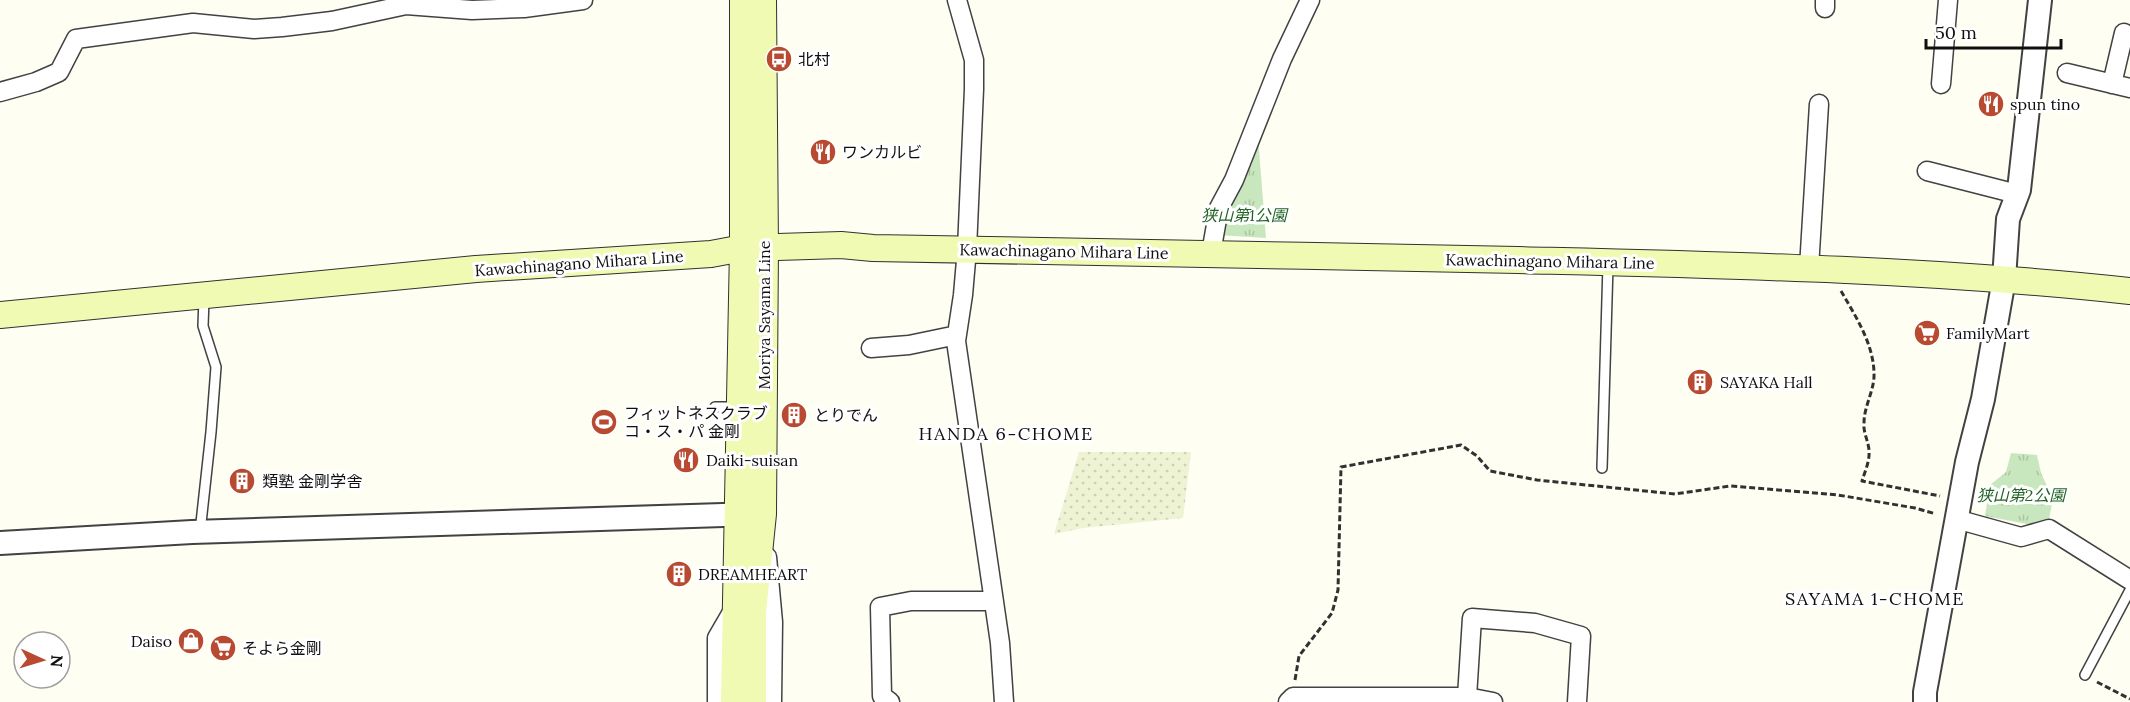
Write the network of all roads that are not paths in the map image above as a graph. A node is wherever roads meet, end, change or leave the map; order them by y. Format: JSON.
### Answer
{"nodes":[{"id":1,"x":583,"y":0,"type":"edge"},
{"id":2,"x":743,"y":0,"type":"edge"},
{"id":3,"x":763,"y":0,"type":"edge"},
{"id":4,"x":957,"y":0,"type":"edge"},
{"id":5,"x":1310,"y":0,"type":"edge"},
{"id":6,"x":1948,"y":0,"type":"edge"},
{"id":7,"x":2040,"y":0,"type":"edge"},
{"id":8,"x":395,"y":4,"type":"edge"},
{"id":9,"x":2124,"y":33,"type":"dead end"},
{"id":10,"x":2067,"y":74,"type":"dead end"},
{"id":11,"x":1941,"y":84,"type":"dead end"},
{"id":12,"x":2112,"y":84,"type":"junction"},
{"id":13,"x":2130,"y":88,"type":"edge"},
{"id":14,"x":1,"y":90,"type":"edge"},
{"id":15,"x":1819,"y":104,"type":"dead end"},
{"id":16,"x":1927,"y":171,"type":"dead end"},
{"id":17,"x":2017,"y":194,"type":"junction"},
{"id":18,"x":754,"y":248,"type":"junction"},
{"id":19,"x":966,"y":249,"type":"junction"},
{"id":20,"x":1211,"y":253,"type":"junction"},
{"id":21,"x":1608,"y":262,"type":"junction"},
{"id":22,"x":1809,"y":268,"type":"junction"},
{"id":23,"x":2004,"y":279,"type":"junction"},
{"id":24,"x":2130,"y":291,"type":"edge"},
{"id":25,"x":204,"y":295,"type":"junction"},
{"id":26,"x":0,"y":315,"type":"edge"},
{"id":27,"x":957,"y":335,"type":"junction"},
{"id":28,"x":871,"y":348,"type":"dead end"},
{"id":29,"x":1602,"y":468,"type":"dead end"},
{"id":30,"x":1958,"y":510,"type":"junction"},
{"id":31,"x":763,"y":514,"type":"junction"},
{"id":32,"x":737,"y":515,"type":"junction"},
{"id":33,"x":200,"y":532,"type":"junction"},
{"id":34,"x":0,"y":543,"type":"edge"},
{"id":35,"x":2130,"y":580,"type":"edge"},
{"id":36,"x":2130,"y":590,"type":"edge"},
{"id":37,"x":994,"y":601,"type":"junction"},
{"id":38,"x":736,"y":605,"type":"junction"},
{"id":39,"x":2085,"y":675,"type":"road end"},
{"id":40,"x":1467,"y":697,"type":"junction"},
{"id":41,"x":1291,"y":699,"type":"edge"},
{"id":42,"x":717,"y":702,"type":"edge"},
{"id":43,"x":734,"y":702,"type":"edge"},
{"id":44,"x":753,"y":702,"type":"edge"},
{"id":45,"x":771,"y":702,"type":"edge"},
{"id":46,"x":890,"y":702,"type":"edge"},
{"id":47,"x":1004,"y":702,"type":"edge"},
{"id":48,"x":1493,"y":702,"type":"edge"},
{"id":49,"x":1576,"y":702,"type":"edge"},
{"id":50,"x":1925,"y":702,"type":"edge"}],
"edges":[{"from":1,"to":8,"type":"street"},
{"from":2,"to":18,"type":"main road","name":"Moriya Sayama Line"},
{"from":3,"to":18,"type":"main road","name":"Moriya Sayama Line"},
{"from":4,"to":19,"type":"street"},
{"from":5,"to":20,"type":"street"},
{"from":6,"to":11,"type":"street"},
{"from":7,"to":17,"type":"street"},
{"from":8,"to":14,"type":"street"},
{"from":9,"to":12,"type":"street"},
{"from":10,"to":12,"type":"street"},
{"from":12,"to":13,"type":"street"},
{"from":15,"to":22,"type":"street"},
{"from":16,"to":17,"type":"street"},
{"from":17,"to":23,"type":"street"},
{"from":18,"to":19,"type":"main road","name":"Kawachinagano Mihara Line"},
{"from":18,"to":25,"type":"main road","name":"Kawachinagano Mihara Line"},
{"from":18,"to":31,"type":"main road","name":"Moriya Sayama Line"},
{"from":18,"to":32,"type":"main road","name":"Moriya Sayama Line"},
{"from":19,"to":20,"type":"main road","name":"Kawachinagano Mihara Line"},
{"from":19,"to":27,"type":"street"},
{"from":20,"to":21,"type":"main road","name":"Kawachinagano Mihara Line"},
{"from":21,"to":22,"type":"main road","name":"Kawachinagano Mihara Line"},
{"from":21,"to":29,"type":"lane"},
{"from":22,"to":23,"type":"main road","name":"Kawachinagano Mihara Line"},
{"from":23,"to":24,"type":"main road","name":"Kawachinagano Mihara Line"},
{"from":23,"to":30,"type":"street"},
{"from":25,"to":26,"type":"main road","name":"Kawachinagano Mihara Line"},
{"from":25,"to":33,"type":"lane"},
{"from":27,"to":28,"type":"street"},
{"from":27,"to":37,"type":"street"},
{"from":30,"to":35,"type":"street"},
{"from":30,"to":50,"type":"street"},
{"from":31,"to":32,"type":"street"},
{"from":31,"to":44,"type":"main road","name":"Moriya Sayama Line"},
{"from":31,"to":45,"type":"street"},
{"from":32,"to":33,"type":"street"},
{"from":32,"to":38,"type":"main road","name":"Moriya Sayama Line"},
{"from":33,"to":34,"type":"street"},
{"from":36,"to":39,"type":"lane"},
{"from":37,"to":46,"type":"street"},
{"from":37,"to":47,"type":"street"},
{"from":38,"to":42,"type":"street"},
{"from":38,"to":43,"type":"main road","name":"Moriya Sayama Line"},
{"from":40,"to":41,"type":"street"},
{"from":40,"to":48,"type":"street"},
{"from":40,"to":49,"type":"street"}]}
